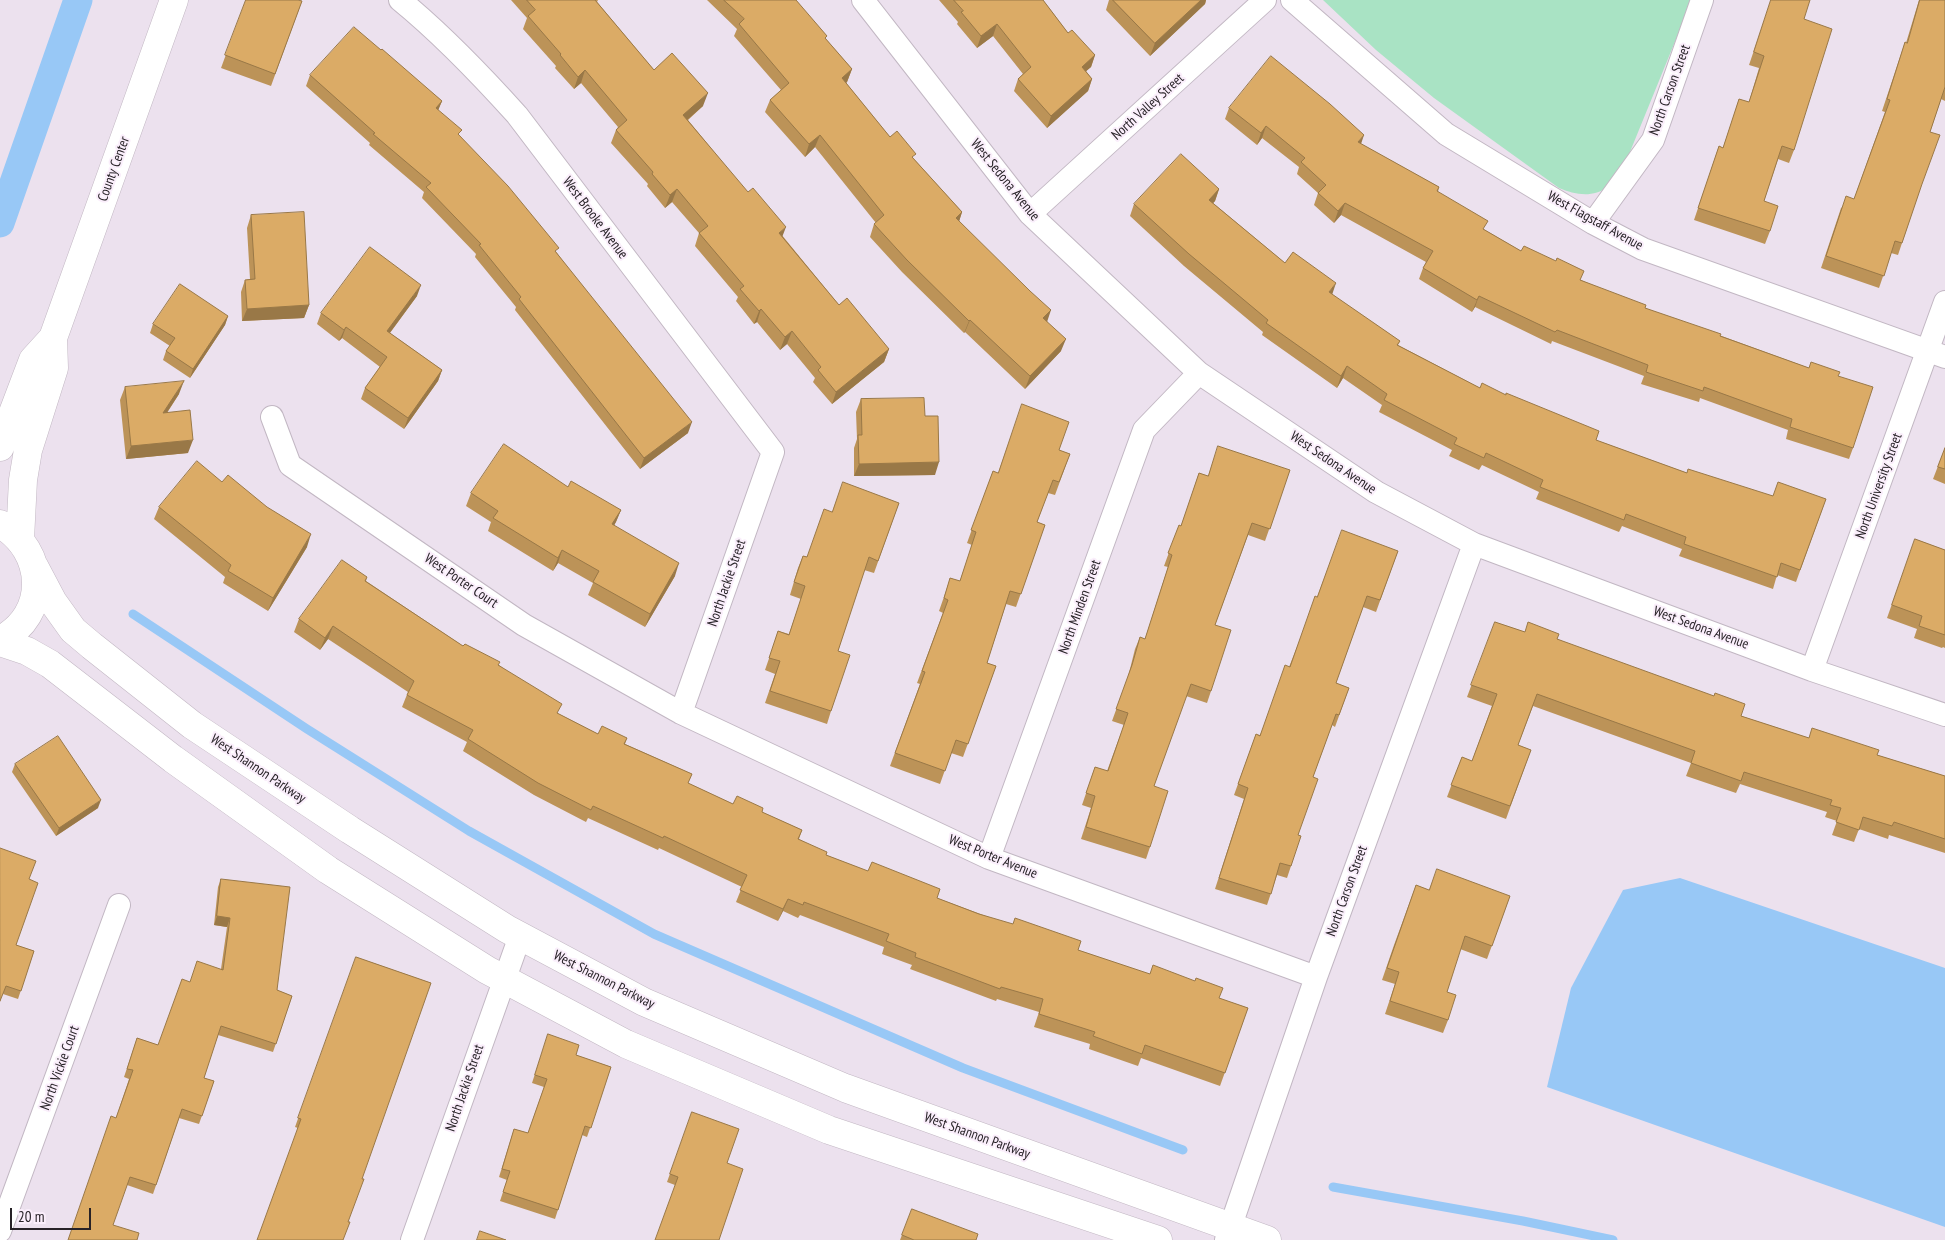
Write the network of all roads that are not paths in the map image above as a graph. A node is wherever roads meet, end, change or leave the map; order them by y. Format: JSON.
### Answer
{"nodes":[{"id":1,"x":174,"y":0,"type":"edge"},
{"id":2,"x":400,"y":0,"type":"edge"},
{"id":3,"x":863,"y":0,"type":"edge"},
{"id":4,"x":1265,"y":0,"type":"edge"},
{"id":5,"x":1292,"y":0,"type":"edge"},
{"id":6,"x":1702,"y":0,"type":"edge"},
{"id":7,"x":1030,"y":214,"type":"junction"},
{"id":8,"x":1593,"y":223,"type":"junction"},
{"id":9,"x":1945,"y":302,"type":"edge"},
{"id":10,"x":53,"y":338,"type":"junction"},
{"id":11,"x":1936,"y":354,"type":"edge"},
{"id":12,"x":1199,"y":373,"type":"junction"},
{"id":13,"x":272,"y":417,"type":"dead end"},
{"id":14,"x":0,"y":447,"type":"edge"},
{"id":15,"x":773,"y":452,"type":"joint"},
{"id":16,"x":10,"y":532,"type":"edge"},
{"id":17,"x":1474,"y":544,"type":"junction"},
{"id":18,"x":34,"y":566,"type":"junction"},
{"id":19,"x":0,"y":641,"type":"edge"},
{"id":20,"x":1812,"y":670,"type":"junction"},
{"id":21,"x":681,"y":713,"type":"junction"},
{"id":22,"x":1945,"y":715,"type":"edge"},
{"id":23,"x":990,"y":858,"type":"junction"},
{"id":24,"x":119,"y":905,"type":"dead end"},
{"id":25,"x":520,"y":936,"type":"junction"},
{"id":26,"x":1316,"y":977,"type":"junction"},
{"id":27,"x":504,"y":979,"type":"junction"},
{"id":28,"x":0,"y":1231,"type":"edge"},
{"id":29,"x":1228,"y":1234,"type":"edge"},
{"id":30,"x":412,"y":1240,"type":"edge"},
{"id":31,"x":1158,"y":1240,"type":"edge"},
{"id":32,"x":1267,"y":1240,"type":"edge"}],
"edges":[{"from":1,"to":10,"type":"street","name":"County Center"},
{"from":2,"to":15,"type":"street","name":"West Brooke Avenue"},
{"from":3,"to":7,"type":"street","name":"West Sedona Avenue"},
{"from":4,"to":7,"type":"street","name":"North Valley Street"},
{"from":5,"to":8,"type":"street","name":"West Flagstaff Avenue"},
{"from":6,"to":8,"type":"street","name":"North Carson Street"},
{"from":7,"to":12,"type":"street","name":"West Sedona Avenue"},
{"from":8,"to":11,"type":"street","name":"West Flagstaff Avenue"},
{"from":9,"to":11,"type":"street","name":"North University Street"},
{"from":10,"to":14,"type":"street","name":"County Center"},
{"from":10,"to":16,"type":"street","name":"County Center"},
{"from":11,"to":20,"type":"street","name":"North University Street"},
{"from":12,"to":17,"type":"street","name":"West Sedona Avenue"},
{"from":12,"to":23,"type":"street","name":"North Minden Street"},
{"from":13,"to":21,"type":"street","name":"West Porter Court"},
{"from":15,"to":21,"type":"street","name":"North Jackie Street"},
{"from":16,"to":18,"type":"street","name":"West Shannon Parkway"},
{"from":17,"to":20,"type":"street","name":"West Sedona Avenue"},
{"from":17,"to":26,"type":"street","name":"North Carson Street"},
{"from":18,"to":19,"type":"street"},
{"from":18,"to":25,"type":"street","name":"West Shannon Parkway"},
{"from":19,"to":27,"type":"street"},
{"from":20,"to":22,"type":"street","name":"West Sedona Avenue"},
{"from":21,"to":23,"type":"street","name":"West Porter Avenue"},
{"from":23,"to":26,"type":"street","name":"West Porter Avenue"},
{"from":24,"to":28,"type":"street","name":"North Vickie Court"},
{"from":25,"to":27,"type":"street","name":"North Jackie Street"},
{"from":25,"to":29,"type":"street","name":"West Shannon Parkway"},
{"from":26,"to":29,"type":"street","name":"North Carson Street"},
{"from":27,"to":30,"type":"street","name":"North Jackie Street"},
{"from":27,"to":31,"type":"street"},
{"from":29,"to":32,"type":"street","name":"West Shannon Parkway"}]}
